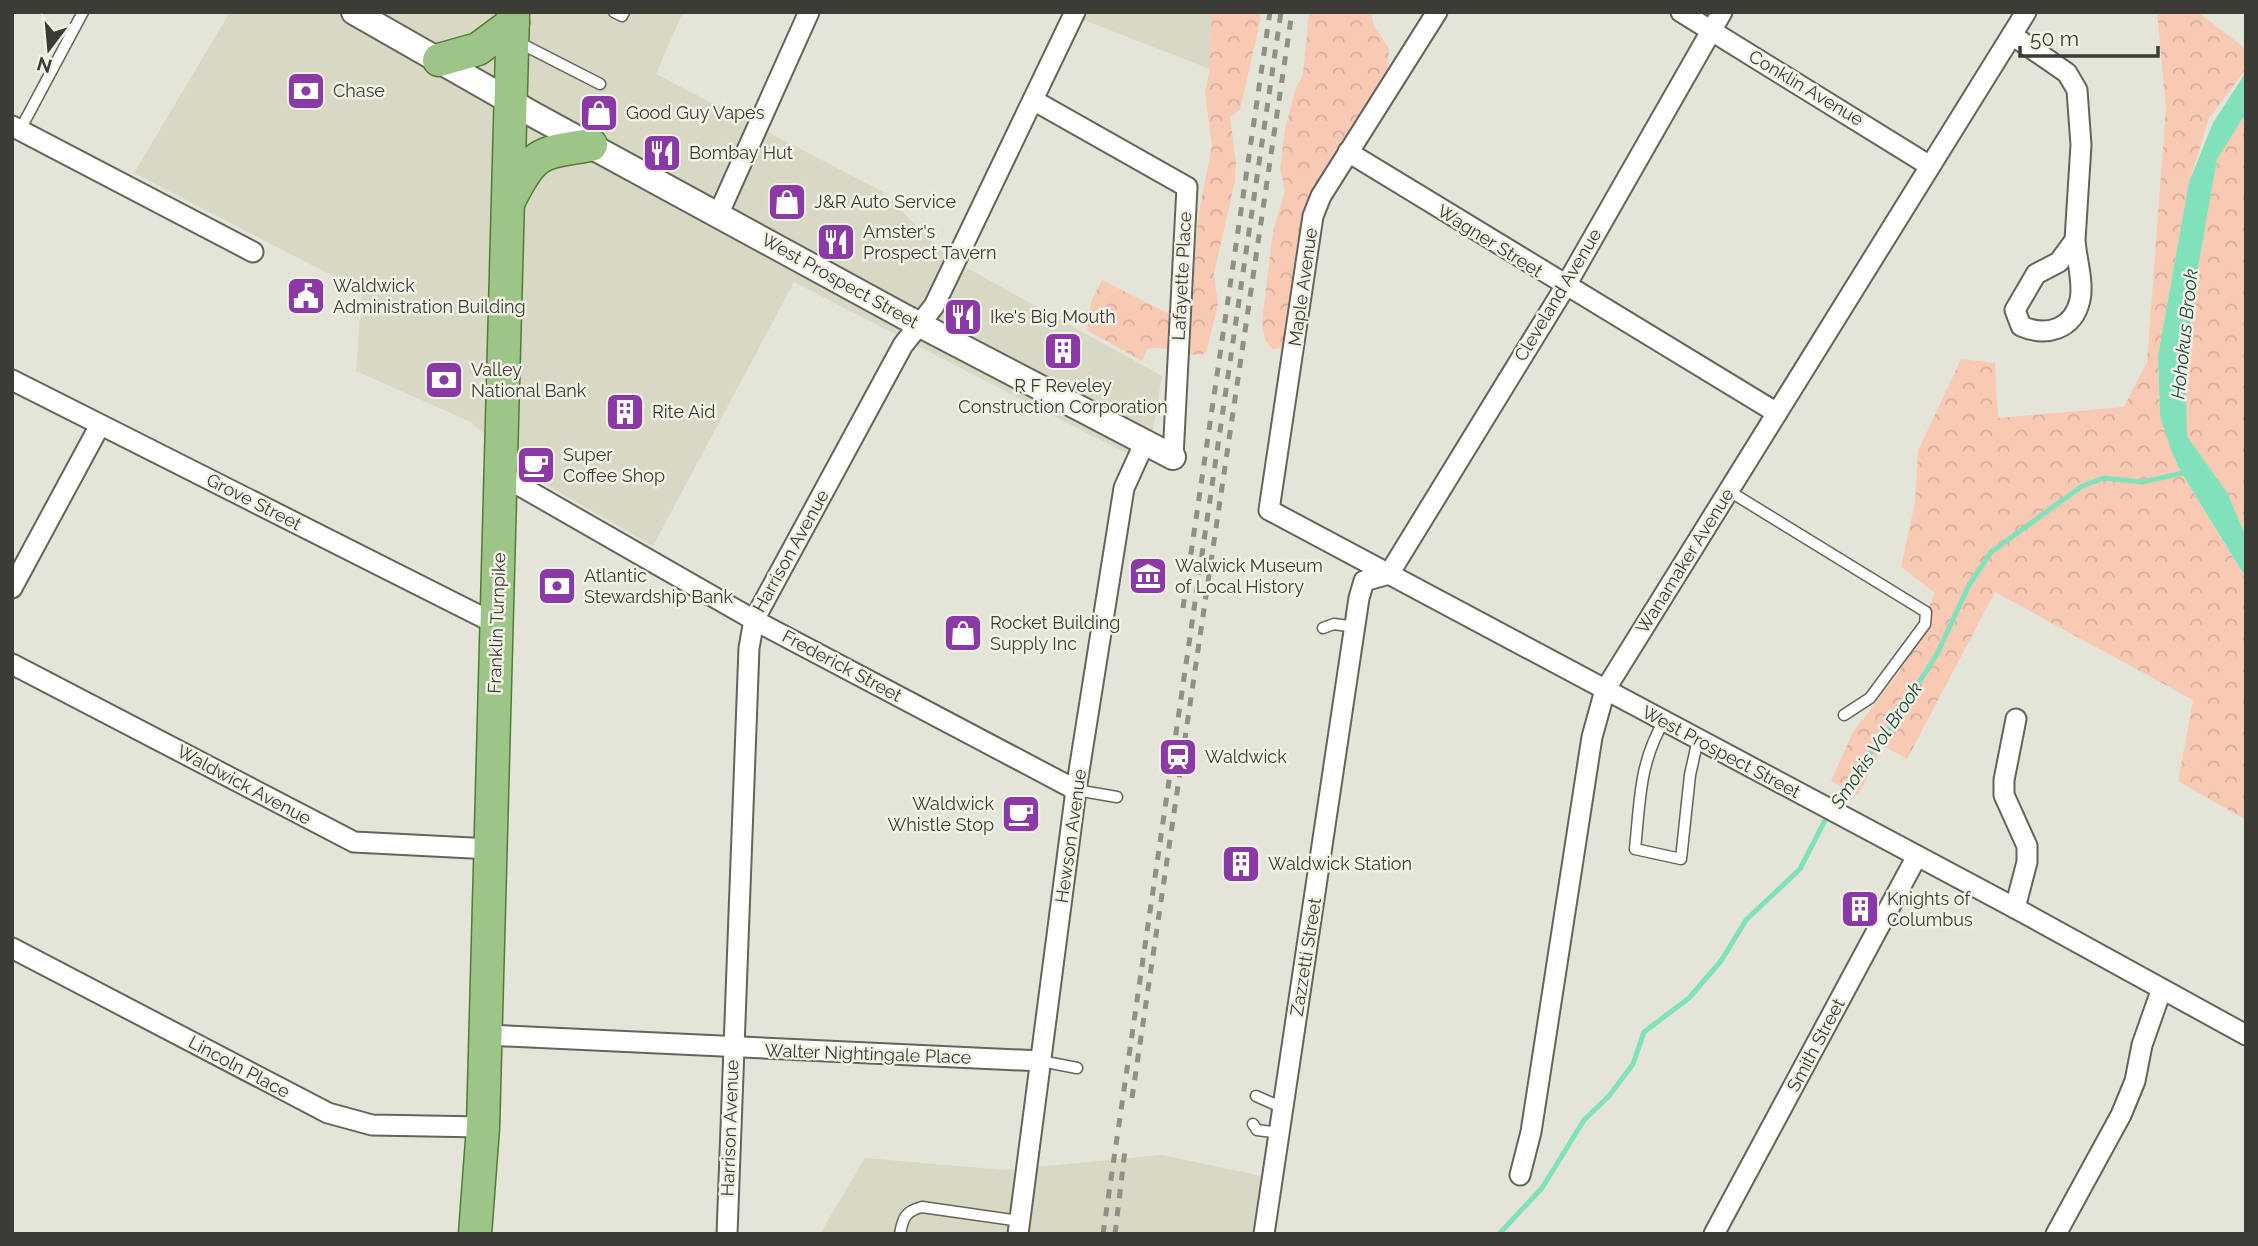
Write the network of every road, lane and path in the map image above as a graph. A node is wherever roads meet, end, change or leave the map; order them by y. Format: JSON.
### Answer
{"nodes":[{"id":1,"x":83,"y":12,"type":"edge"},
{"id":2,"x":356,"y":12,"type":"edge"},
{"id":3,"x":614,"y":12,"type":"edge"},
{"id":4,"x":624,"y":12,"type":"edge"},
{"id":5,"x":809,"y":12,"type":"edge"},
{"id":6,"x":1075,"y":12,"type":"edge"},
{"id":7,"x":1437,"y":12,"type":"edge"},
{"id":8,"x":1681,"y":12,"type":"edge"},
{"id":9,"x":1721,"y":12,"type":"edge"},
{"id":10,"x":2026,"y":12,"type":"edge"},
{"id":11,"x":513,"y":25,"type":"edge"},
{"id":12,"x":1711,"y":30,"type":"junction"},
{"id":13,"x":2012,"y":35,"type":"junction"},
{"id":14,"x":439,"y":60,"type":"junction"},
{"id":15,"x":600,"y":84,"type":"dead end"},
{"id":16,"x":1033,"y":100,"type":"junction"},
{"id":17,"x":510,"y":102,"type":"junction"},
{"id":18,"x":16,"y":128,"type":"edge"},
{"id":19,"x":591,"y":145,"type":"junction"},
{"id":20,"x":1348,"y":152,"type":"junction"},
{"id":21,"x":1930,"y":166,"type":"junction"},
{"id":22,"x":508,"y":204,"type":"junction"},
{"id":23,"x":718,"y":215,"type":"junction"},
{"id":24,"x":2075,"y":240,"type":"junction"},
{"id":25,"x":253,"y":252,"type":"dead end"},
{"id":26,"x":1565,"y":287,"type":"junction"},
{"id":27,"x":920,"y":325,"type":"junction"},
{"id":28,"x":12,"y":380,"type":"edge"},
{"id":29,"x":1777,"y":414,"type":"junction"},
{"id":30,"x":100,"y":425,"type":"junction"},
{"id":31,"x":1144,"y":444,"type":"junction"},
{"id":32,"x":1173,"y":457,"type":"joint"},
{"id":33,"x":501,"y":475,"type":"junction"},
{"id":34,"x":1729,"y":491,"type":"junction"},
{"id":35,"x":1269,"y":510,"type":"joint"},
{"id":36,"x":1389,"y":574,"type":"junction"},
{"id":37,"x":12,"y":588,"type":"edge"},
{"id":38,"x":754,"y":620,"type":"junction"},
{"id":39,"x":496,"y":624,"type":"junction"},
{"id":40,"x":1355,"y":627,"type":"junction"},
{"id":41,"x":1323,"y":628,"type":"dead end"},
{"id":42,"x":12,"y":664,"type":"edge"},
{"id":43,"x":1605,"y":690,"type":"junction"},
{"id":44,"x":1844,"y":715,"type":"dead end"},
{"id":45,"x":2016,"y":719,"type":"dead end"},
{"id":46,"x":1664,"y":721,"type":"junction"},
{"id":47,"x":1698,"y":739,"type":"junction"},
{"id":48,"x":1076,"y":790,"type":"junction"},
{"id":49,"x":1117,"y":797,"type":"dead end"},
{"id":50,"x":491,"y":849,"type":"junction"},
{"id":51,"x":1917,"y":856,"type":"junction"},
{"id":52,"x":2015,"y":908,"type":"junction"},
{"id":53,"x":12,"y":948,"type":"edge"},
{"id":54,"x":2161,"y":991,"type":"junction"},
{"id":55,"x":485,"y":1035,"type":"junction"},
{"id":56,"x":2246,"y":1035,"type":"edge"},
{"id":57,"x":733,"y":1048,"type":"junction"},
{"id":58,"x":1041,"y":1061,"type":"junction"},
{"id":59,"x":1077,"y":1068,"type":"dead end"},
{"id":60,"x":1256,"y":1096,"type":"dead end"},
{"id":61,"x":1283,"y":1108,"type":"junction"},
{"id":62,"x":1253,"y":1124,"type":"dead end"},
{"id":63,"x":483,"y":1127,"type":"junction"},
{"id":64,"x":1279,"y":1132,"type":"junction"},
{"id":65,"x":1520,"y":1175,"type":"dead end"},
{"id":66,"x":1019,"y":1227,"type":"edge"},
{"id":67,"x":475,"y":1234,"type":"edge"},
{"id":68,"x":727,"y":1234,"type":"edge"},
{"id":69,"x":900,"y":1234,"type":"edge"},
{"id":70,"x":1264,"y":1234,"type":"edge"},
{"id":71,"x":1714,"y":1234,"type":"edge"},
{"id":72,"x":2056,"y":1234,"type":"edge"}],
"edges":[{"from":1,"to":18,"type":"lane"},
{"from":2,"to":14,"type":"street","name":"West Prospect Street"},
{"from":3,"to":4,"type":"lane"},
{"from":5,"to":23,"type":"street"},
{"from":6,"to":16,"type":"street","name":"Harrison Avenue"},
{"from":7,"to":20,"type":"street","name":"Maple Avenue"},
{"from":8,"to":12,"type":"street","name":"Conklin Avenue"},
{"from":9,"to":12,"type":"street","name":"Cleveland Avenue"},
{"from":10,"to":13,"type":"street","name":"Wanamaker Avenue"},
{"from":11,"to":14,"type":"main road"},
{"from":11,"to":15,"type":"lane"},
{"from":11,"to":17,"type":"main road","name":"Franklin Turnpike"},
{"from":12,"to":21,"type":"street","name":"Conklin Avenue"},
{"from":12,"to":26,"type":"street","name":"Cleveland Avenue"},
{"from":13,"to":21,"type":"street","name":"Wanamaker Avenue"},
{"from":13,"to":24,"type":"street"},
{"from":14,"to":17,"type":"street","name":"West Prospect Street"},
{"from":16,"to":27,"type":"street","name":"Harrison Avenue"},
{"from":16,"to":32,"type":"street","name":"Lafayette Place"},
{"from":17,"to":19,"type":"street","name":"West Prospect Street"},
{"from":17,"to":22,"type":"main road","name":"Franklin Turnpike"},
{"from":18,"to":25,"type":"street"},
{"from":19,"to":22,"type":"main road"},
{"from":19,"to":23,"type":"street","name":"West Prospect Street"},
{"from":20,"to":26,"type":"street","name":"Wagner Street"},
{"from":20,"to":35,"type":"street","name":"Maple Avenue"},
{"from":21,"to":29,"type":"street","name":"Wanamaker Avenue"},
{"from":22,"to":33,"type":"main road","name":"Franklin Turnpike"},
{"from":23,"to":27,"type":"street","name":"West Prospect Street"},
{"from":24,"to":24,"type":"street"},
{"from":26,"to":29,"type":"street","name":"Wagner Street"},
{"from":26,"to":36,"type":"street","name":"Cleveland Avenue"},
{"from":27,"to":31,"type":"street","name":"West Prospect Street"},
{"from":27,"to":38,"type":"street","name":"Harrison Avenue"},
{"from":28,"to":30,"type":"street","name":"Grove Street"},
{"from":29,"to":34,"type":"street","name":"Wanamaker Avenue"},
{"from":30,"to":37,"type":"street"},
{"from":30,"to":39,"type":"street","name":"Grove Street"},
{"from":31,"to":32,"type":"street","name":"West Prospect Street"},
{"from":31,"to":48,"type":"street","name":"Hewson Avenue"},
{"from":33,"to":38,"type":"street","name":"Frederick Street"},
{"from":33,"to":39,"type":"main road","name":"Franklin Turnpike"},
{"from":34,"to":43,"type":"street","name":"Wanamaker Avenue"},
{"from":34,"to":44,"type":"lane"},
{"from":35,"to":36,"type":"street","name":"West Prospect Street"},
{"from":36,"to":40,"type":"street","name":"Zazzetti Street"},
{"from":36,"to":43,"type":"street","name":"West Prospect Street"},
{"from":38,"to":48,"type":"street","name":"Frederick Street"},
{"from":38,"to":57,"type":"street","name":"Harrison Avenue"},
{"from":39,"to":50,"type":"main road","name":"Franklin Turnpike"},
{"from":40,"to":41,"type":"lane"},
{"from":40,"to":61,"type":"street","name":"Zazzetti Street"},
{"from":42,"to":50,"type":"street","name":"Waldwick Avenue"},
{"from":43,"to":46,"type":"street","name":"West Prospect Street"},
{"from":43,"to":65,"type":"street","name":"Wanamaker Avenue"},
{"from":45,"to":52,"type":"street"},
{"from":46,"to":47,"type":"street","name":"West Prospect Street"},
{"from":46,"to":47,"type":"lane"},
{"from":47,"to":51,"type":"street","name":"West Prospect Street"},
{"from":48,"to":49,"type":"lane"},
{"from":48,"to":58,"type":"street","name":"Hewson Avenue"},
{"from":50,"to":55,"type":"main road","name":"Franklin Turnpike"},
{"from":51,"to":52,"type":"street","name":"West Prospect Street"},
{"from":51,"to":71,"type":"street","name":"Smith Street"},
{"from":52,"to":54,"type":"street","name":"West Prospect Street"},
{"from":53,"to":63,"type":"street","name":"Lincoln Place"},
{"from":54,"to":56,"type":"street","name":"West Prospect Street"},
{"from":54,"to":72,"type":"street"},
{"from":55,"to":57,"type":"street","name":"Walter Nightingale Place"},
{"from":55,"to":63,"type":"main road","name":"Franklin Turnpike"},
{"from":57,"to":58,"type":"street","name":"Walter Nightingale Place"},
{"from":57,"to":68,"type":"street","name":"Harrison Avenue"},
{"from":58,"to":59,"type":"lane"},
{"from":58,"to":66,"type":"street","name":"Hewson Avenue"},
{"from":60,"to":61,"type":"lane"},
{"from":61,"to":64,"type":"street","name":"Zazzetti Street"},
{"from":62,"to":64,"type":"lane"},
{"from":63,"to":67,"type":"main road","name":"Franklin Turnpike"},
{"from":64,"to":70,"type":"street","name":"Zazzetti Street"},
{"from":66,"to":69,"type":"lane"}]}
